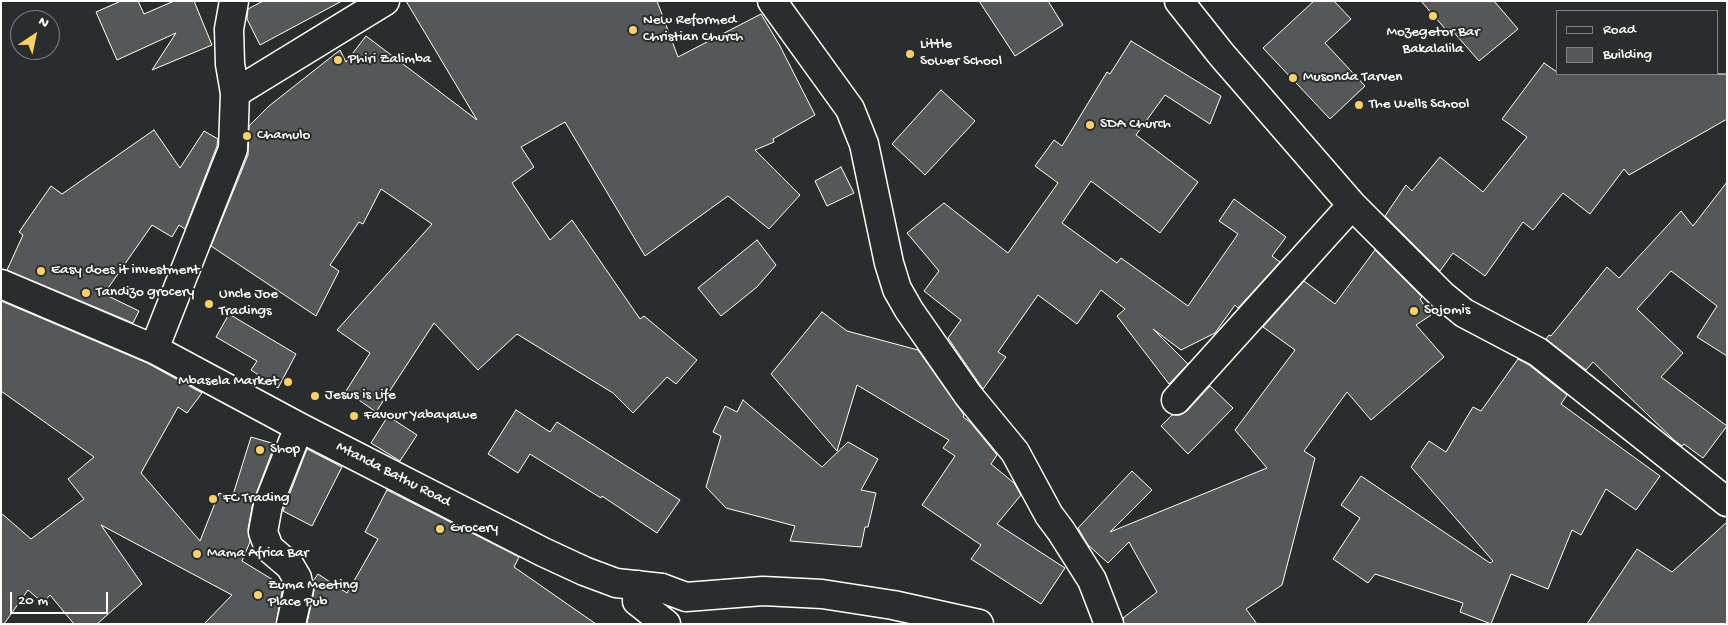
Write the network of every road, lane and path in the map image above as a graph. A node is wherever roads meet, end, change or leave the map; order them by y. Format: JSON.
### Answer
{"nodes":[{"id":1,"x":234,"y":1,"type":"edge"},
{"id":2,"x":385,"y":1,"type":"edge"},
{"id":3,"x":772,"y":1,"type":"edge"},
{"id":4,"x":1179,"y":1,"type":"edge"},
{"id":5,"x":235,"y":93,"type":"junction"},
{"id":6,"x":1352,"y":205,"type":"junction"},
{"id":7,"x":1,"y":284,"type":"edge"},
{"id":8,"x":154,"y":349,"type":"junction"},
{"id":9,"x":1176,"y":400,"type":"dead end"},
{"id":10,"x":299,"y":427,"type":"junction"},
{"id":11,"x":1727,"y":502,"type":"edge"},
{"id":12,"x":638,"y":585,"type":"junction"},
{"id":13,"x":292,"y":624,"type":"edge"},
{"id":14,"x":666,"y":624,"type":"edge"},
{"id":15,"x":979,"y":624,"type":"edge"},
{"id":16,"x":1109,"y":624,"type":"edge"}],
"edges":[{"from":1,"to":5,"type":"street"},
{"from":2,"to":5,"type":"street"},
{"from":3,"to":16,"type":"street"},
{"from":4,"to":6,"type":"street"},
{"from":5,"to":8,"type":"street"},
{"from":6,"to":9,"type":"street"},
{"from":6,"to":11,"type":"street"},
{"from":7,"to":8,"type":"street","name":"Mtanda Bathu Road"},
{"from":8,"to":10,"type":"street","name":"Mtanda Bathu Road"},
{"from":10,"to":12,"type":"street","name":"Mtanda Bathu Road"},
{"from":10,"to":13,"type":"street"},
{"from":12,"to":14,"type":"street"},
{"from":12,"to":15,"type":"street","name":"Mtanda Bathu Road"}]}
